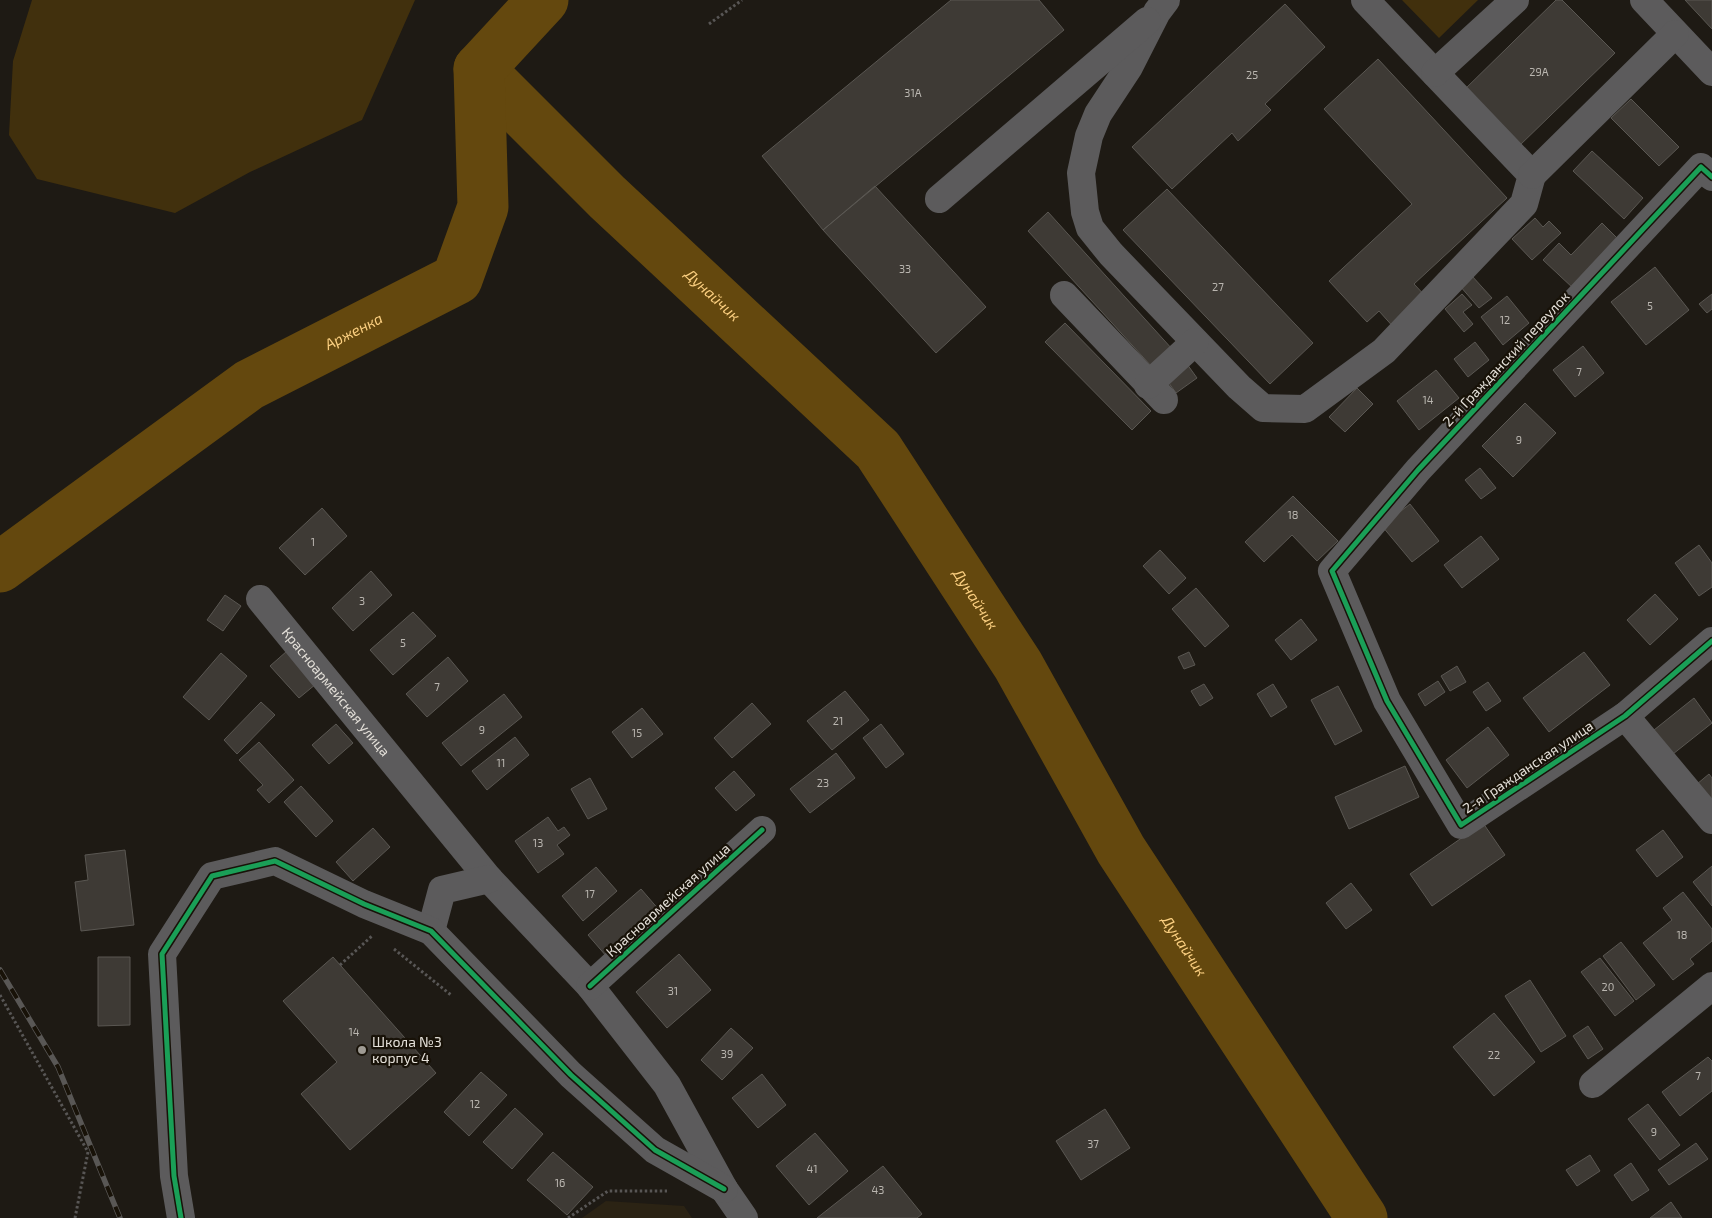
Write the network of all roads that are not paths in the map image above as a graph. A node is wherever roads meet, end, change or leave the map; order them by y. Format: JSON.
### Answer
{"nodes":[{"id":1,"x":1365,"y":0,"type":"edge"},
{"id":2,"x":1514,"y":0,"type":"edge"},
{"id":3,"x":1644,"y":0,"type":"edge"},
{"id":4,"x":1162,"y":6,"type":"edge"},
{"id":5,"x":1676,"y":34,"type":"junction"},
{"id":6,"x":1712,"y":72,"type":"edge"},
{"id":7,"x":1435,"y":73,"type":"junction"},
{"id":8,"x":1707,"y":172,"type":"edge"},
{"id":9,"x":1532,"y":175,"type":"junction"},
{"id":10,"x":939,"y":199,"type":"dead end"},
{"id":11,"x":1064,"y":295,"type":"dead end"},
{"id":12,"x":1195,"y":342,"type":"junction"},
{"id":13,"x":1332,"y":571,"type":"joint"},
{"id":14,"x":260,"y":599,"type":"dead end"},
{"id":15,"x":1712,"y":641,"type":"edge"},
{"id":16,"x":1625,"y":716,"type":"junction"},
{"id":17,"x":1712,"y":820,"type":"edge"},
{"id":18,"x":762,"y":830,"type":"dead end"},
{"id":19,"x":489,"y":879,"type":"junction"},
{"id":20,"x":431,"y":931,"type":"junction"},
{"id":21,"x":590,"y":986,"type":"junction"},
{"id":22,"x":1712,"y":986,"type":"edge"},
{"id":23,"x":1593,"y":1084,"type":"dead end"},
{"id":24,"x":724,"y":1188,"type":"junction"},
{"id":25,"x":181,"y":1218,"type":"edge"},
{"id":26,"x":744,"y":1218,"type":"edge"}],
"edges":[{"from":1,"to":7,"type":"street"},
{"from":2,"to":7,"type":"street"},
{"from":3,"to":5,"type":"street"},
{"from":4,"to":10,"type":"street"},
{"from":4,"to":12,"type":"street"},
{"from":5,"to":6,"type":"street"},
{"from":5,"to":9,"type":"street"},
{"from":7,"to":9,"type":"street"},
{"from":8,"to":13,"type":"street","name":"2-й Гражданский переулок"},
{"from":9,"to":12,"type":"street"},
{"from":11,"to":12,"type":"street"},
{"from":13,"to":16,"type":"street","name":"2-я Гражданская улица"},
{"from":14,"to":19,"type":"street","name":"Красноармейская улица"},
{"from":15,"to":16,"type":"street","name":"2-я Гражданская улица"},
{"from":16,"to":17,"type":"street"},
{"from":18,"to":21,"type":"street","name":"Красноармейская улица"},
{"from":19,"to":20,"type":"street"},
{"from":19,"to":21,"type":"street","name":"Красноармейская улица"},
{"from":20,"to":24,"type":"street"},
{"from":20,"to":25,"type":"street"},
{"from":21,"to":24,"type":"street","name":"Красноармейская улица"},
{"from":22,"to":23,"type":"street"},
{"from":24,"to":26,"type":"street","name":"Красноармейская улица"}]}
